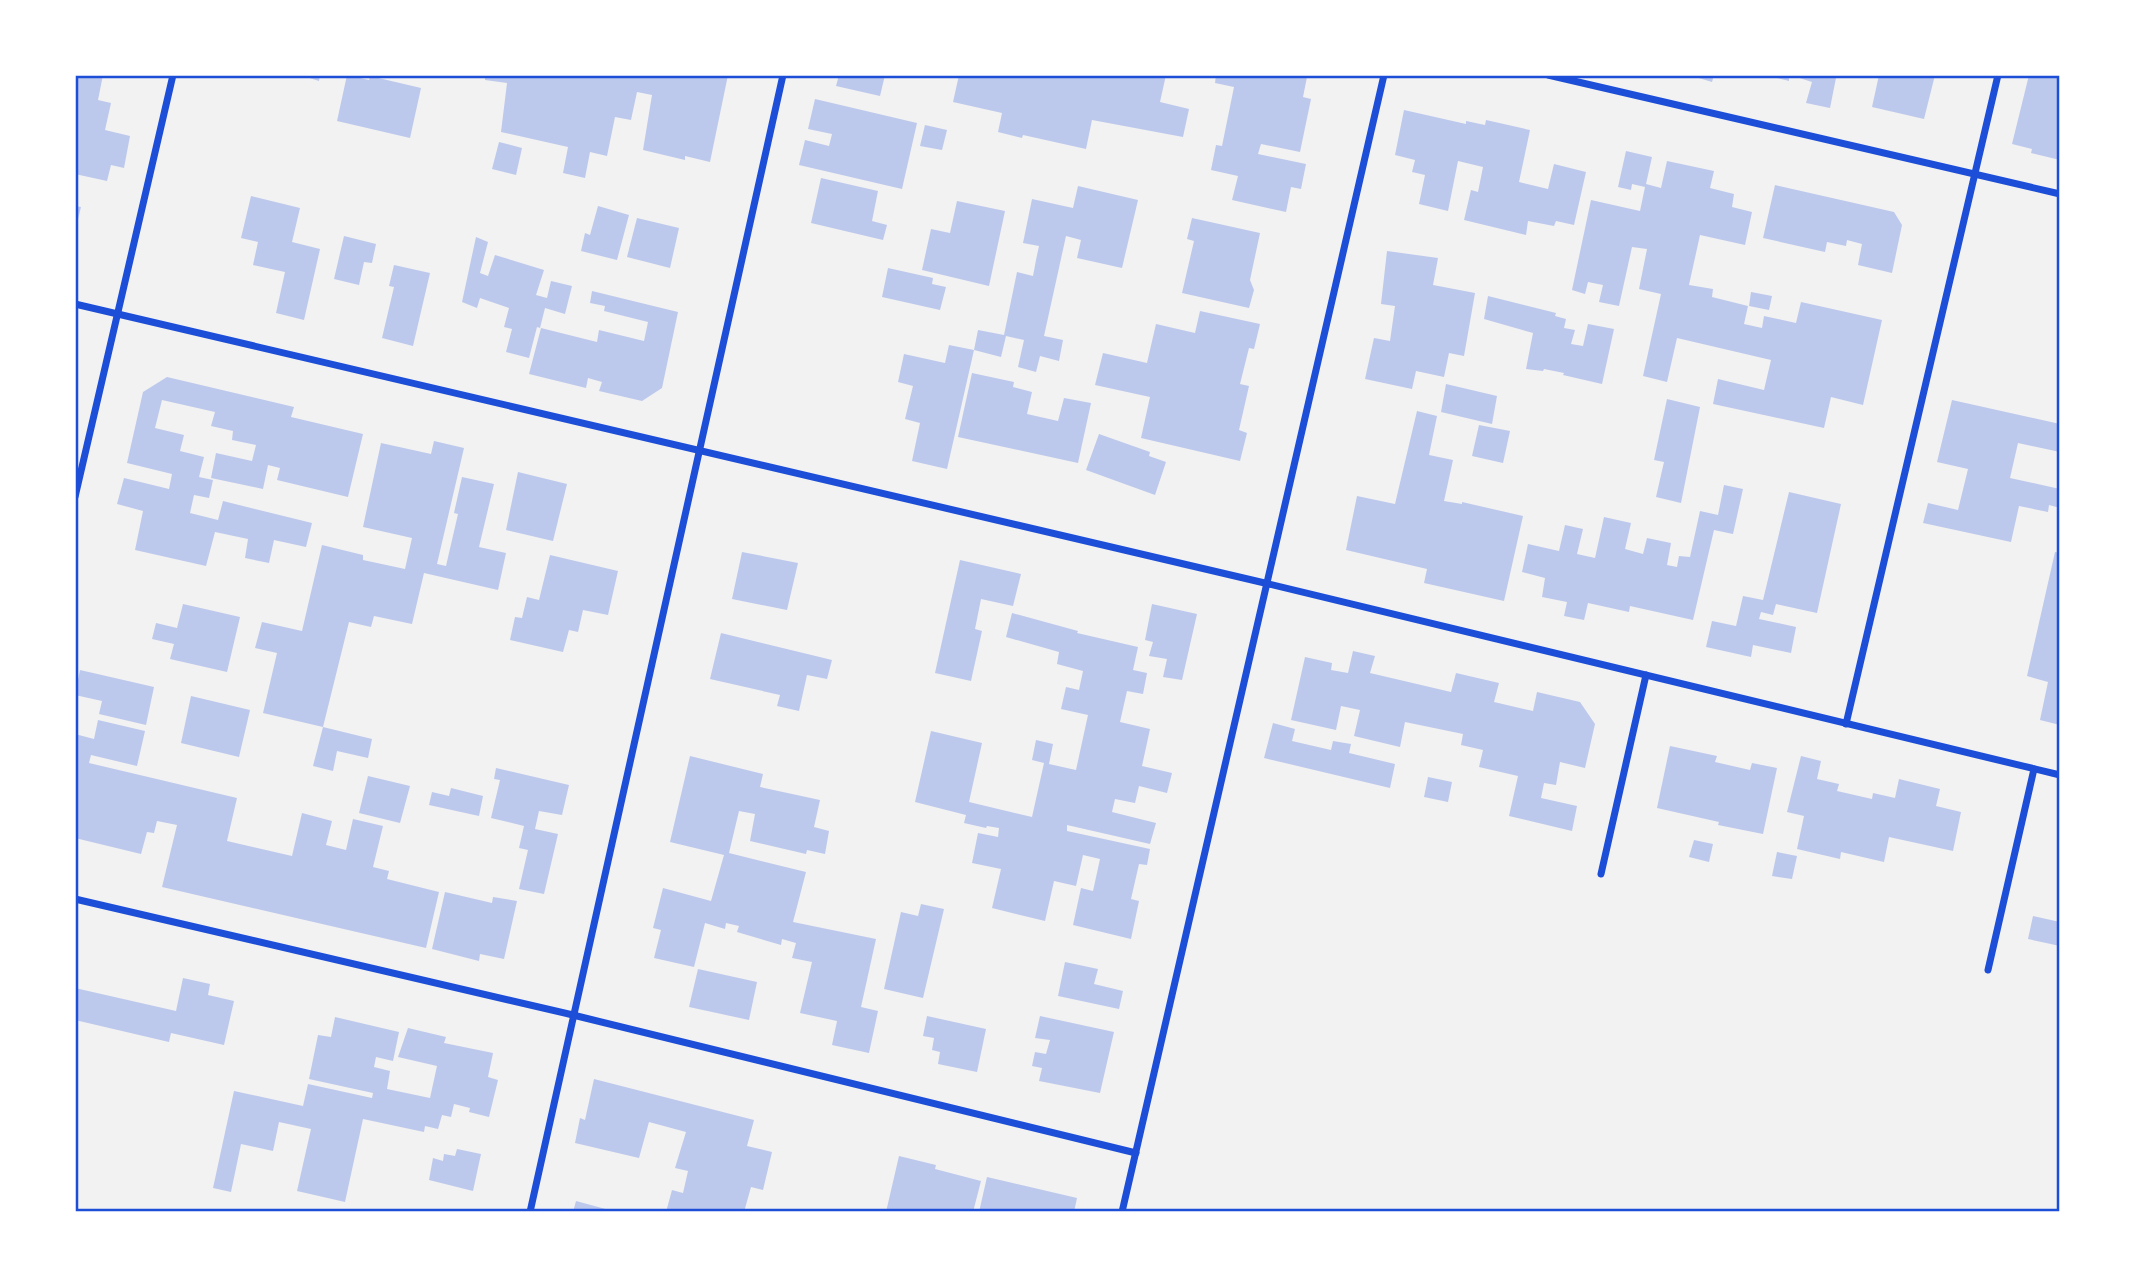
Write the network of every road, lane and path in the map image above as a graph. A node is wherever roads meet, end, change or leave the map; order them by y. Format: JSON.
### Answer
{"nodes":[{"id":1,"x":173,"y":75,"type":"edge"},
{"id":2,"x":783,"y":75,"type":"edge"},
{"id":3,"x":1384,"y":75,"type":"edge"},
{"id":4,"x":1548,"y":75,"type":"edge"},
{"id":5,"x":1998,"y":75,"type":"edge"},
{"id":6,"x":1977,"y":174,"type":"junction"},
{"id":7,"x":2060,"y":194,"type":"edge"},
{"id":8,"x":75,"y":304,"type":"edge"},
{"id":9,"x":117,"y":314,"type":"junction"},
{"id":10,"x":698,"y":451,"type":"junction"},
{"id":11,"x":75,"y":496,"type":"edge"},
{"id":12,"x":1269,"y":584,"type":"junction"},
{"id":13,"x":1646,"y":675,"type":"junction"},
{"id":14,"x":1846,"y":724,"type":"junction"},
{"id":15,"x":2034,"y":769,"type":"junction"},
{"id":16,"x":2060,"y":775,"type":"edge"},
{"id":17,"x":1601,"y":874,"type":"dead end"},
{"id":18,"x":75,"y":900,"type":"edge"},
{"id":19,"x":1988,"y":970,"type":"dead end"},
{"id":20,"x":573,"y":1015,"type":"junction"},
{"id":21,"x":1136,"y":1153,"type":"junction"},
{"id":22,"x":530,"y":1212,"type":"edge"},
{"id":23,"x":1122,"y":1212,"type":"edge"}],
"edges":[{"from":1,"to":9,"type":"street"},
{"from":2,"to":10,"type":"street"},
{"from":3,"to":12,"type":"street"},
{"from":4,"to":6,"type":"street"},
{"from":5,"to":6,"type":"street"},
{"from":6,"to":7,"type":"street"},
{"from":6,"to":14,"type":"street"},
{"from":8,"to":9,"type":"street"},
{"from":9,"to":10,"type":"street"},
{"from":9,"to":11,"type":"street"},
{"from":10,"to":12,"type":"street"},
{"from":10,"to":20,"type":"street"},
{"from":12,"to":13,"type":"street"},
{"from":12,"to":21,"type":"street"},
{"from":13,"to":14,"type":"street"},
{"from":13,"to":17,"type":"street"},
{"from":14,"to":15,"type":"street"},
{"from":15,"to":16,"type":"street"},
{"from":15,"to":19,"type":"street"},
{"from":18,"to":20,"type":"street"},
{"from":20,"to":21,"type":"street"},
{"from":20,"to":22,"type":"street"},
{"from":21,"to":23,"type":"street"}]}
